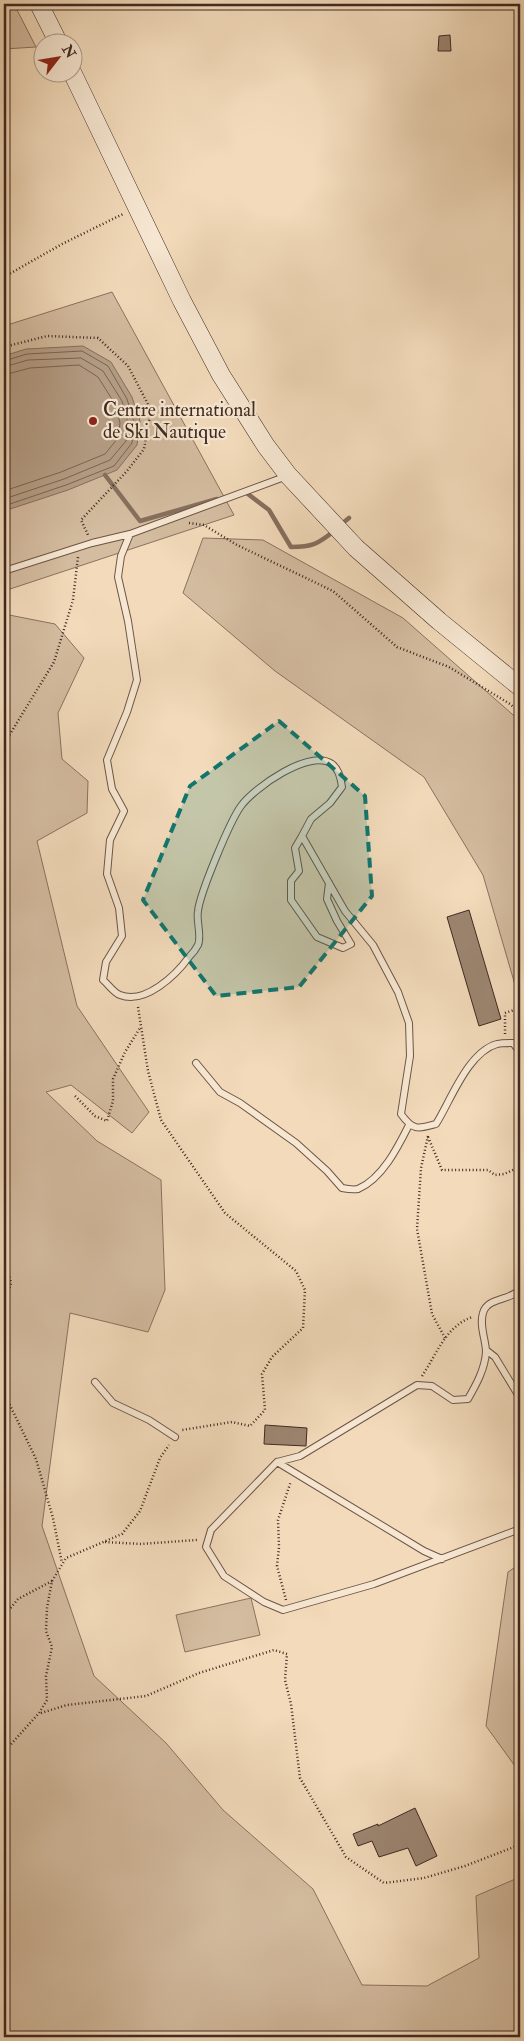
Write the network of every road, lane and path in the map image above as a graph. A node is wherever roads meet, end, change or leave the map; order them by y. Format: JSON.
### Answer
{"nodes":[{"id":1,"x":39,"y":4,"type":"edge"},
{"id":2,"x":53,"y":32,"type":"edge"},
{"id":3,"x":77,"y":82,"type":"edge"},
{"id":4,"x":138,"y":207,"type":"junction"},
{"id":5,"x":4,"y":277,"type":"edge"},
{"id":6,"x":4,"y":346,"type":"edge"},
{"id":7,"x":288,"y":475,"type":"junction"},
{"id":8,"x":168,"y":520,"type":"junction"},
{"id":9,"x":130,"y":534,"type":"junction"},
{"id":10,"x":92,"y":543,"type":"junction"},
{"id":11,"x":80,"y":546,"type":"junction"},
{"id":12,"x":4,"y":571,"type":"edge"},
{"id":13,"x":520,"y":687,"type":"edge"},
{"id":14,"x":520,"y":713,"type":"edge"},
{"id":15,"x":4,"y":744,"type":"edge"},
{"id":16,"x":302,"y":836,"type":"junction"},
{"id":17,"x":329,"y":883,"type":"junction"},
{"id":18,"x":136,"y":997,"type":"junction"},
{"id":19,"x":520,"y":1008,"type":"edge"},
{"id":20,"x":141,"y":1027,"type":"junction"},
{"id":21,"x":504,"y":1043,"type":"junction"},
{"id":22,"x":520,"y":1052,"type":"edge"},
{"id":23,"x":196,"y":1063,"type":"dead end"},
{"id":24,"x":76,"y":1096,"type":"dead end"},
{"id":25,"x":408,"y":1125,"type":"junction"},
{"id":26,"x":425,"y":1127,"type":"junction"},
{"id":27,"x":428,"y":1136,"type":"junction"},
{"id":28,"x":520,"y":1167,"type":"edge"},
{"id":29,"x":4,"y":1253,"type":"edge"},
{"id":30,"x":520,"y":1288,"type":"edge"},
{"id":31,"x":482,"y":1313,"type":"junction"},
{"id":32,"x":444,"y":1338,"type":"junction"},
{"id":33,"x":486,"y":1350,"type":"junction"},
{"id":34,"x":95,"y":1382,"type":"dead end"},
{"id":35,"x":417,"y":1385,"type":"junction"},
{"id":36,"x":520,"y":1398,"type":"edge"},
{"id":37,"x":175,"y":1437,"type":"junction"},
{"id":38,"x":277,"y":1462,"type":"junction"},
{"id":39,"x":295,"y":1473,"type":"junction"},
{"id":40,"x":520,"y":1528,"type":"edge"},
{"id":41,"x":208,"y":1539,"type":"junction"},
{"id":42,"x":103,"y":1542,"type":"junction"},
{"id":43,"x":442,"y":1559,"type":"junction"},
{"id":44,"x":62,"y":1564,"type":"junction"},
{"id":45,"x":52,"y":1581,"type":"junction"},
{"id":46,"x":289,"y":1609,"type":"junction"},
{"id":47,"x":4,"y":1616,"type":"edge"},
{"id":48,"x":39,"y":1713,"type":"junction"},
{"id":49,"x":4,"y":1752,"type":"edge"},
{"id":50,"x":520,"y":1846,"type":"edge"}],
"edges":[{"from":1,"to":2,"type":"main road"},
{"from":3,"to":4,"type":"main road"},
{"from":4,"to":5,"type":"path"},
{"from":4,"to":7,"type":"main road"},
{"from":6,"to":10,"type":"path"},
{"from":7,"to":8,"type":"lane"},
{"from":7,"to":13,"type":"main road"},
{"from":8,"to":9,"type":"lane"},
{"from":8,"to":14,"type":"path"},
{"from":9,"to":10,"type":"lane"},
{"from":9,"to":18,"type":"lane"},
{"from":10,"to":11,"type":"lane"},
{"from":11,"to":12,"type":"lane"},
{"from":11,"to":15,"type":"path"},
{"from":16,"to":17,"type":"lane"},
{"from":16,"to":17,"type":"lane"},
{"from":16,"to":18,"type":"lane"},
{"from":17,"to":25,"type":"lane"},
{"from":18,"to":20,"type":"path"},
{"from":19,"to":21,"type":"path"},
{"from":20,"to":24,"type":"path"},
{"from":20,"to":37,"type":"path"},
{"from":21,"to":22,"type":"lane"},
{"from":21,"to":26,"type":"lane"},
{"from":23,"to":25,"type":"lane"},
{"from":25,"to":26,"type":"lane"},
{"from":26,"to":27,"type":"path"},
{"from":27,"to":28,"type":"path"},
{"from":27,"to":32,"type":"path"},
{"from":29,"to":44,"type":"path"},
{"from":30,"to":31,"type":"lane"},
{"from":31,"to":32,"type":"path"},
{"from":31,"to":33,"type":"lane"},
{"from":32,"to":35,"type":"path"},
{"from":33,"to":35,"type":"lane"},
{"from":33,"to":36,"type":"lane"},
{"from":34,"to":37,"type":"lane"},
{"from":35,"to":38,"type":"lane"},
{"from":37,"to":42,"type":"path"},
{"from":38,"to":39,"type":"lane"},
{"from":38,"to":41,"type":"lane"},
{"from":39,"to":43,"type":"lane"},
{"from":39,"to":46,"type":"path"},
{"from":40,"to":43,"type":"lane"},
{"from":41,"to":42,"type":"path"},
{"from":41,"to":46,"type":"lane"},
{"from":42,"to":44,"type":"path"},
{"from":43,"to":46,"type":"lane"},
{"from":44,"to":45,"type":"path"},
{"from":45,"to":47,"type":"path"},
{"from":45,"to":48,"type":"path"},
{"from":48,"to":49,"type":"path"},
{"from":48,"to":50,"type":"path"}]}
